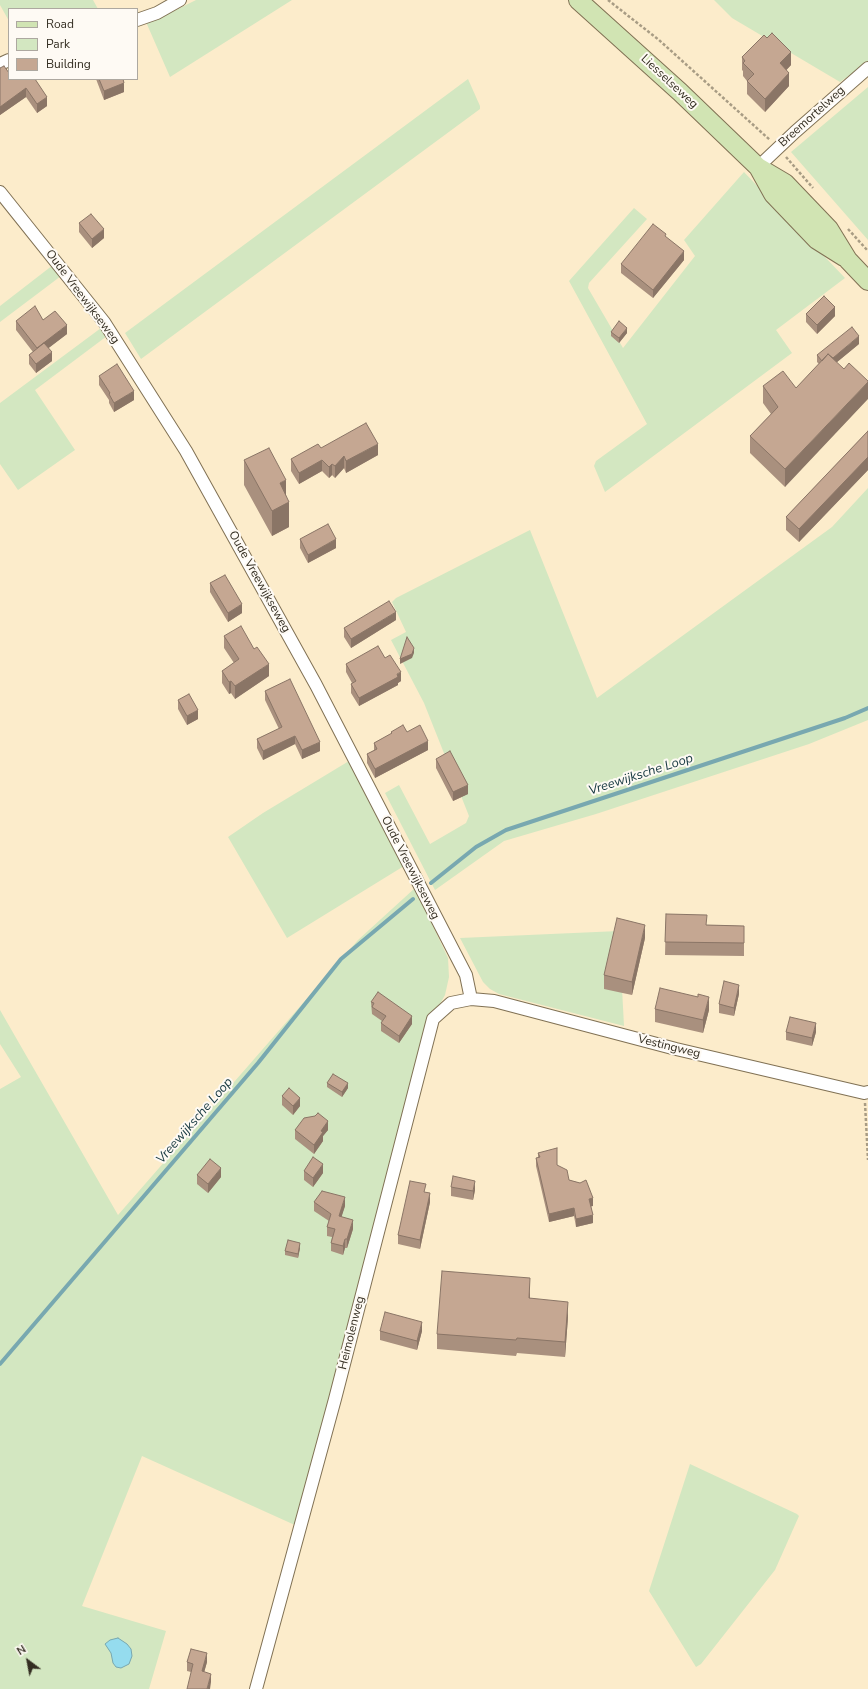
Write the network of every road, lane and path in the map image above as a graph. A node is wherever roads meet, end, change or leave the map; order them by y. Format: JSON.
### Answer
{"nodes":[{"id":1,"x":180,"y":0,"type":"edge"},
{"id":2,"x":578,"y":0,"type":"edge"},
{"id":3,"x":608,"y":0,"type":"edge"},
{"id":4,"x":138,"y":20,"type":"edge"},
{"id":5,"x":868,"y":68,"type":"edge"},
{"id":6,"x":778,"y":147,"type":"junction"},
{"id":7,"x":758,"y":167,"type":"junction"},
{"id":8,"x":0,"y":192,"type":"edge"},
{"id":9,"x":868,"y":281,"type":"edge"},
{"id":10,"x":472,"y":999,"type":"junction"},
{"id":11,"x":866,"y":1092,"type":"edge"},
{"id":12,"x":868,"y":1160,"type":"edge"},
{"id":13,"x":256,"y":1689,"type":"edge"}],
"edges":[{"from":1,"to":4,"type":"street"},
{"from":2,"to":7,"type":"main road","name":"Liesselseweg"},
{"from":3,"to":6,"type":"path","name":"Liesselseweg"},
{"from":5,"to":6,"type":"street","name":"Breemortelweg"},
{"from":6,"to":7,"type":"street","name":"Breemortelweg"},
{"from":7,"to":9,"type":"main road","name":"Liesselseweg"},
{"from":8,"to":10,"type":"street","name":"Oude Vreewijkseweg"},
{"from":10,"to":11,"type":"street","name":"Vestingweg"},
{"from":10,"to":13,"type":"street","name":"Heimolenweg"},
{"from":11,"to":12,"type":"path"}]}
